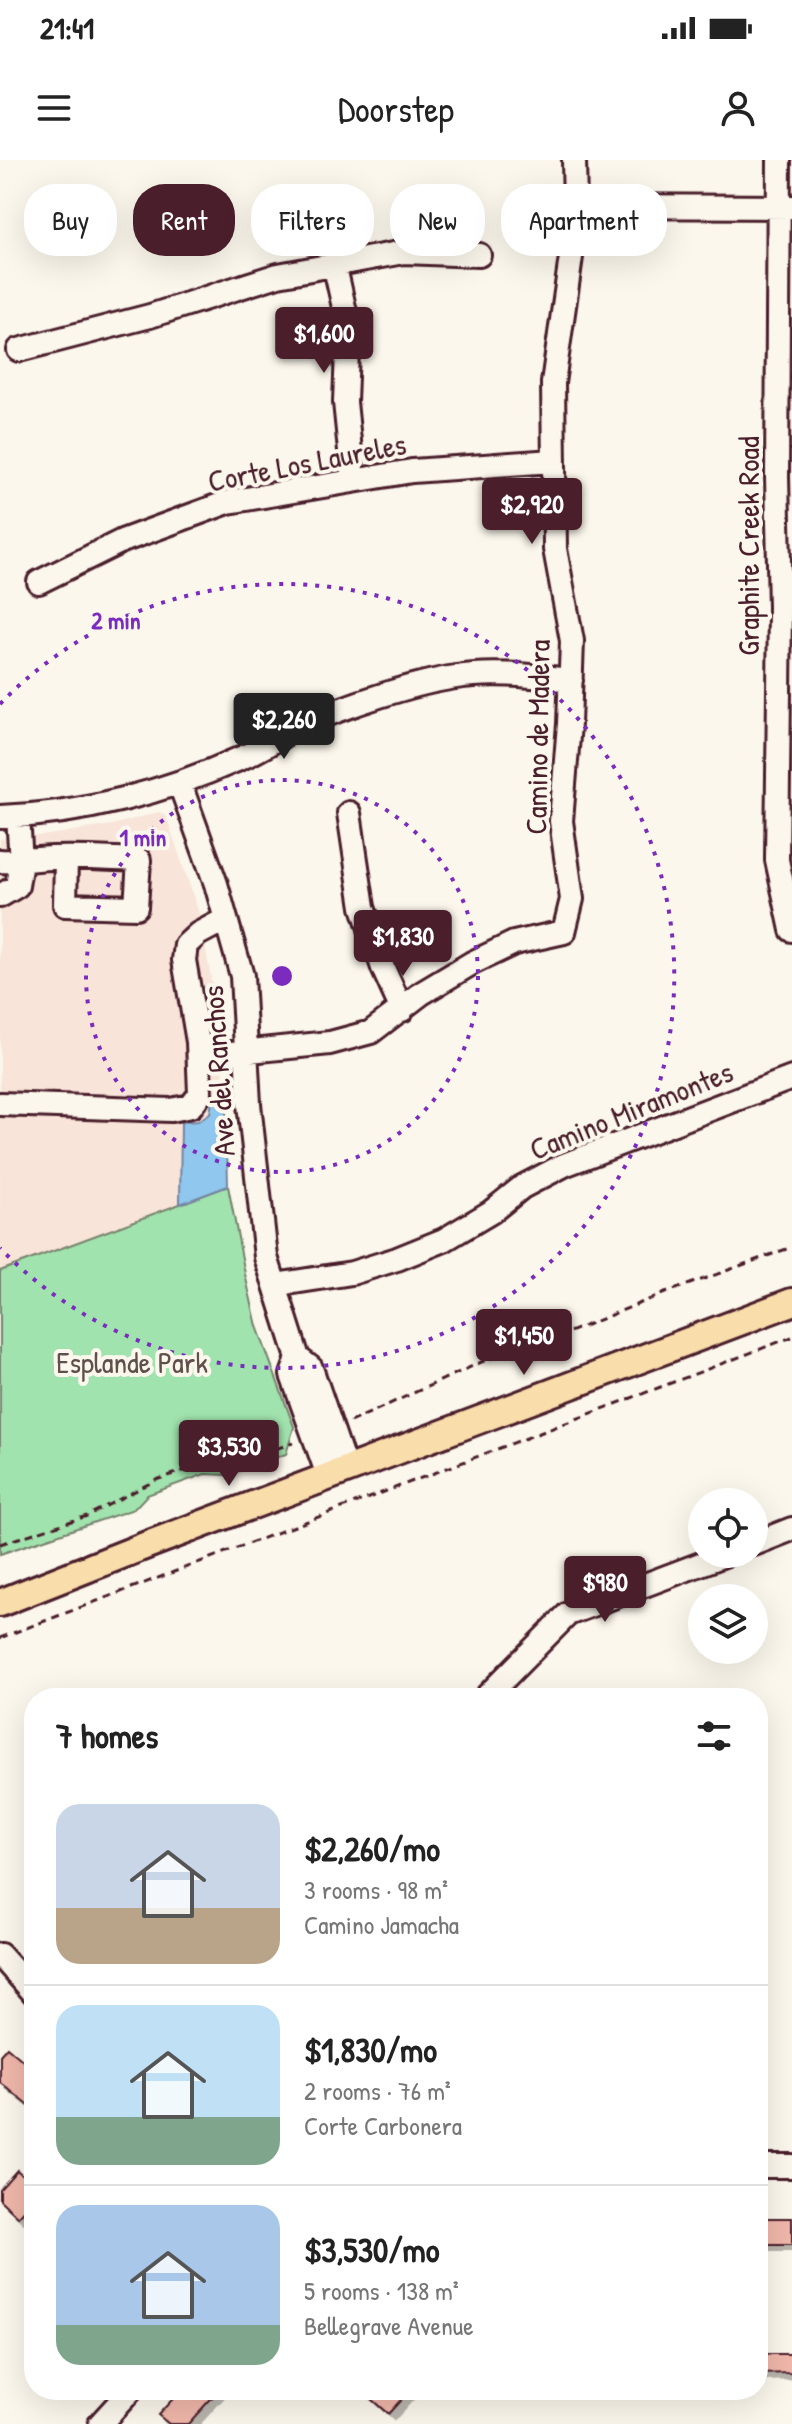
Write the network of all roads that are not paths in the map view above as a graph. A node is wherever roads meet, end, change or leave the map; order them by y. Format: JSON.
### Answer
{"nodes":[{"id":1,"x":574,"y":160,"type":"edge"},
{"id":2,"x":779,"y":160,"type":"edge"},
{"id":3,"x":575,"y":184,"type":"edge"},
{"id":4,"x":667,"y":207,"type":"edge"},
{"id":5,"x":786,"y":208,"type":"edge"},
{"id":6,"x":390,"y":254,"type":"edge"},
{"id":7,"x":571,"y":256,"type":"edge"},
{"id":8,"x":334,"y":263,"type":"junction"},
{"id":9,"x":19,"y":350,"type":"dead end"},
{"id":10,"x":553,"y":461,"type":"junction"},
{"id":11,"x":353,"y":480,"type":"junction"},
{"id":12,"x":39,"y":582,"type":"dead end"},
{"id":13,"x":786,"y":607,"type":"edge"},
{"id":14,"x":571,"y":680,"type":"junction"},
{"id":15,"x":180,"y":784,"type":"junction"},
{"id":16,"x":349,"y":813,"type":"dead end"},
{"id":17,"x":9,"y":817,"type":"edge"},
{"id":18,"x":784,"y":830,"type":"edge"},
{"id":19,"x":66,"y":859,"type":"dead end"},
{"id":20,"x":11,"y":862,"type":"edge"},
{"id":21,"x":0,"y":896,"type":"edge"},
{"id":22,"x":226,"y":919,"type":"junction"},
{"id":23,"x":792,"y":930,"type":"edge"},
{"id":24,"x":402,"y":1010,"type":"junction"},
{"id":25,"x":198,"y":1042,"type":"junction"},
{"id":26,"x":246,"y":1052,"type":"junction"},
{"id":27,"x":792,"y":1078,"type":"edge"},
{"id":28,"x":0,"y":1104,"type":"edge"},
{"id":29,"x":275,"y":1285,"type":"junction"},
{"id":30,"x":792,"y":1302,"type":"edge"},
{"id":31,"x":338,"y":1474,"type":"junction"},
{"id":32,"x":792,"y":1529,"type":"edge"},
{"id":33,"x":768,"y":1538,"type":"edge"},
{"id":34,"x":690,"y":1568,"type":"edge"},
{"id":35,"x":0,"y":1603,"type":"edge"},
{"id":36,"x":495,"y":1688,"type":"edge"},
{"id":37,"x":0,"y":1955,"type":"edge"},
{"id":38,"x":24,"y":1982,"type":"edge"},
{"id":39,"x":768,"y":2166,"type":"edge"},
{"id":40,"x":792,"y":2166,"type":"edge"},
{"id":41,"x":122,"y":2400,"type":"edge"},
{"id":42,"x":100,"y":2424,"type":"edge"}],
"edges":[{"from":1,"to":3,"type":"street","name":"Camino de Madera"},
{"from":2,"to":5,"type":"street","name":"Graphite Creek Road"},
{"from":4,"to":5,"type":"street"},
{"from":5,"to":13,"type":"street","name":"Graphite Creek Road"},
{"from":6,"to":8,"type":"street"},
{"from":7,"to":10,"type":"street","name":"Camino de Madera"},
{"from":8,"to":9,"type":"street"},
{"from":8,"to":11,"type":"street"},
{"from":10,"to":11,"type":"street","name":"Corte Los Laureles"},
{"from":10,"to":14,"type":"street","name":"Camino de Madera"},
{"from":11,"to":12,"type":"street","name":"Corte Los Laureles"},
{"from":13,"to":18,"type":"street","name":"Graphite Creek Road"},
{"from":14,"to":15,"type":"street"},
{"from":14,"to":24,"type":"street","name":"Camino de Madera"},
{"from":15,"to":17,"type":"street"},
{"from":15,"to":22,"type":"street","name":"Ave del Ranchos"},
{"from":16,"to":24,"type":"street"},
{"from":17,"to":20,"type":"street"},
{"from":18,"to":23,"type":"street","name":"Graphite Creek Road"},
{"from":19,"to":20,"type":"street"},
{"from":20,"to":21,"type":"street"},
{"from":22,"to":25,"type":"street"},
{"from":22,"to":26,"type":"street","name":"Ave del Ranchos"},
{"from":24,"to":26,"type":"street"},
{"from":25,"to":26,"type":"street"},
{"from":25,"to":28,"type":"street"},
{"from":26,"to":29,"type":"street","name":"Ave del Ranchos"},
{"from":27,"to":29,"type":"street","name":"Camino Miramontes"},
{"from":29,"to":31,"type":"street","name":"Ave del Ranchos"},
{"from":30,"to":31,"type":"main road"},
{"from":31,"to":35,"type":"main road"},
{"from":32,"to":33,"type":"street"},
{"from":34,"to":36,"type":"street"},
{"from":37,"to":38,"type":"street"},
{"from":39,"to":40,"type":"street"},
{"from":41,"to":42,"type":"street"}]}
